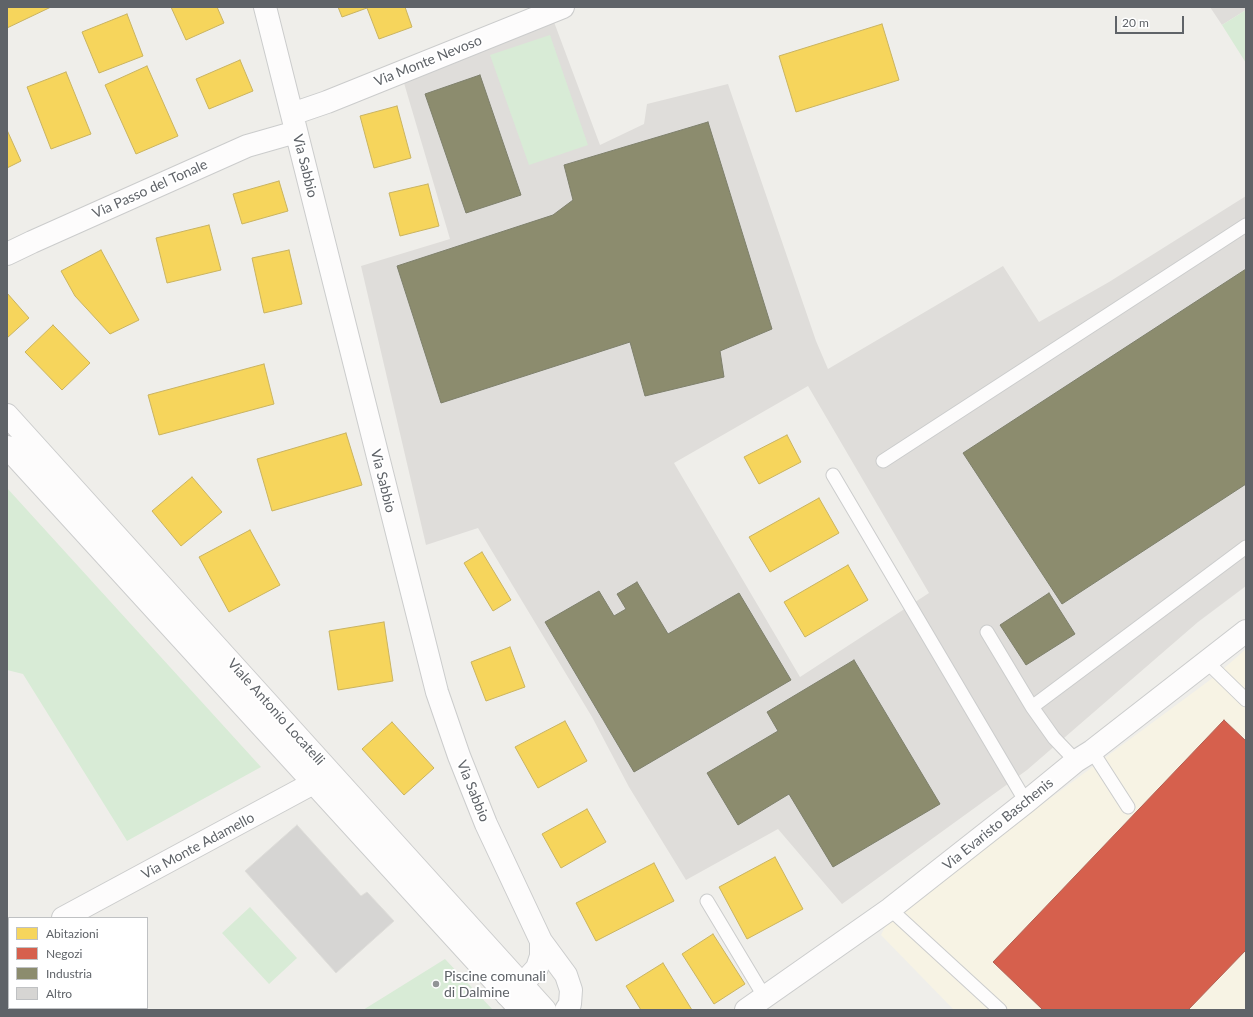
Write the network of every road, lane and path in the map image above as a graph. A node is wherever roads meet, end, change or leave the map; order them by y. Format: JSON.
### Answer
{"nodes":[{"id":1,"x":265,"y":7,"type":"edge"},
{"id":2,"x":564,"y":7,"type":"edge"},
{"id":3,"x":294,"y":123,"type":"junction"},
{"id":4,"x":1246,"y":225,"type":"edge"},
{"id":5,"x":7,"y":254,"type":"edge"},
{"id":6,"x":7,"y":415,"type":"edge"},
{"id":7,"x":7,"y":447,"type":"edge"},
{"id":8,"x":883,"y":461,"type":"dead end"},
{"id":9,"x":833,"y":475,"type":"dead end"},
{"id":10,"x":1246,"y":547,"type":"edge"},
{"id":11,"x":1246,"y":631,"type":"edge"},
{"id":12,"x":987,"y":632,"type":"dead end"},
{"id":13,"x":1207,"y":662,"type":"junction"},
{"id":14,"x":1246,"y":700,"type":"edge"},
{"id":15,"x":1032,"y":707,"type":"junction"},
{"id":16,"x":1084,"y":756,"type":"junction"},
{"id":17,"x":323,"y":778,"type":"junction"},
{"id":18,"x":1026,"y":802,"type":"junction"},
{"id":19,"x":1128,"y":807,"type":"dead end"},
{"id":20,"x":707,"y":901,"type":"dead end"},
{"id":21,"x":890,"y":909,"type":"junction"},
{"id":22,"x":65,"y":917,"type":"edge"},
{"id":23,"x":541,"y":941,"type":"junction"},
{"id":24,"x":517,"y":996,"type":"edge"},
{"id":25,"x":764,"y":996,"type":"junction"},
{"id":26,"x":545,"y":1010,"type":"edge"},
{"id":27,"x":566,"y":1010,"type":"edge"},
{"id":28,"x":746,"y":1010,"type":"edge"},
{"id":29,"x":1000,"y":1010,"type":"edge"}],
"edges":[{"from":1,"to":3,"type":"street","name":"Via Sabbio"},
{"from":2,"to":3,"type":"street","name":"Via Monte Nevoso"},
{"from":3,"to":5,"type":"street","name":"Via Passo del Tonale"},
{"from":3,"to":23,"type":"street","name":"Via Sabbio"},
{"from":4,"to":8,"type":"lane"},
{"from":6,"to":17,"type":"street","name":"Viale Antonio Locatelli"},
{"from":7,"to":17,"type":"street","name":"Viale Antonio Locatelli"},
{"from":9,"to":18,"type":"lane"},
{"from":10,"to":15,"type":"lane"},
{"from":11,"to":13,"type":"street","name":"Via Evaristo Baschenis"},
{"from":12,"to":15,"type":"lane"},
{"from":13,"to":14,"type":"lane"},
{"from":13,"to":16,"type":"street","name":"Via Evaristo Baschenis"},
{"from":15,"to":16,"type":"lane"},
{"from":16,"to":18,"type":"street","name":"Via Evaristo Baschenis"},
{"from":16,"to":19,"type":"lane"},
{"from":17,"to":22,"type":"street","name":"Via Monte Adamello"},
{"from":17,"to":24,"type":"street","name":"Viale Antonio Locatelli"},
{"from":18,"to":21,"type":"street","name":"Via Evaristo Baschenis"},
{"from":20,"to":25,"type":"lane"},
{"from":21,"to":25,"type":"street","name":"Via Evaristo Baschenis"},
{"from":21,"to":29,"type":"lane"},
{"from":23,"to":24,"type":"street","name":"Via Sabbio"},
{"from":23,"to":27,"type":"street","name":"Via Sabbio"},
{"from":24,"to":26,"type":"street","name":"Viale Antonio Locatelli"},
{"from":25,"to":28,"type":"street","name":"Via Evaristo Baschenis"}]}
